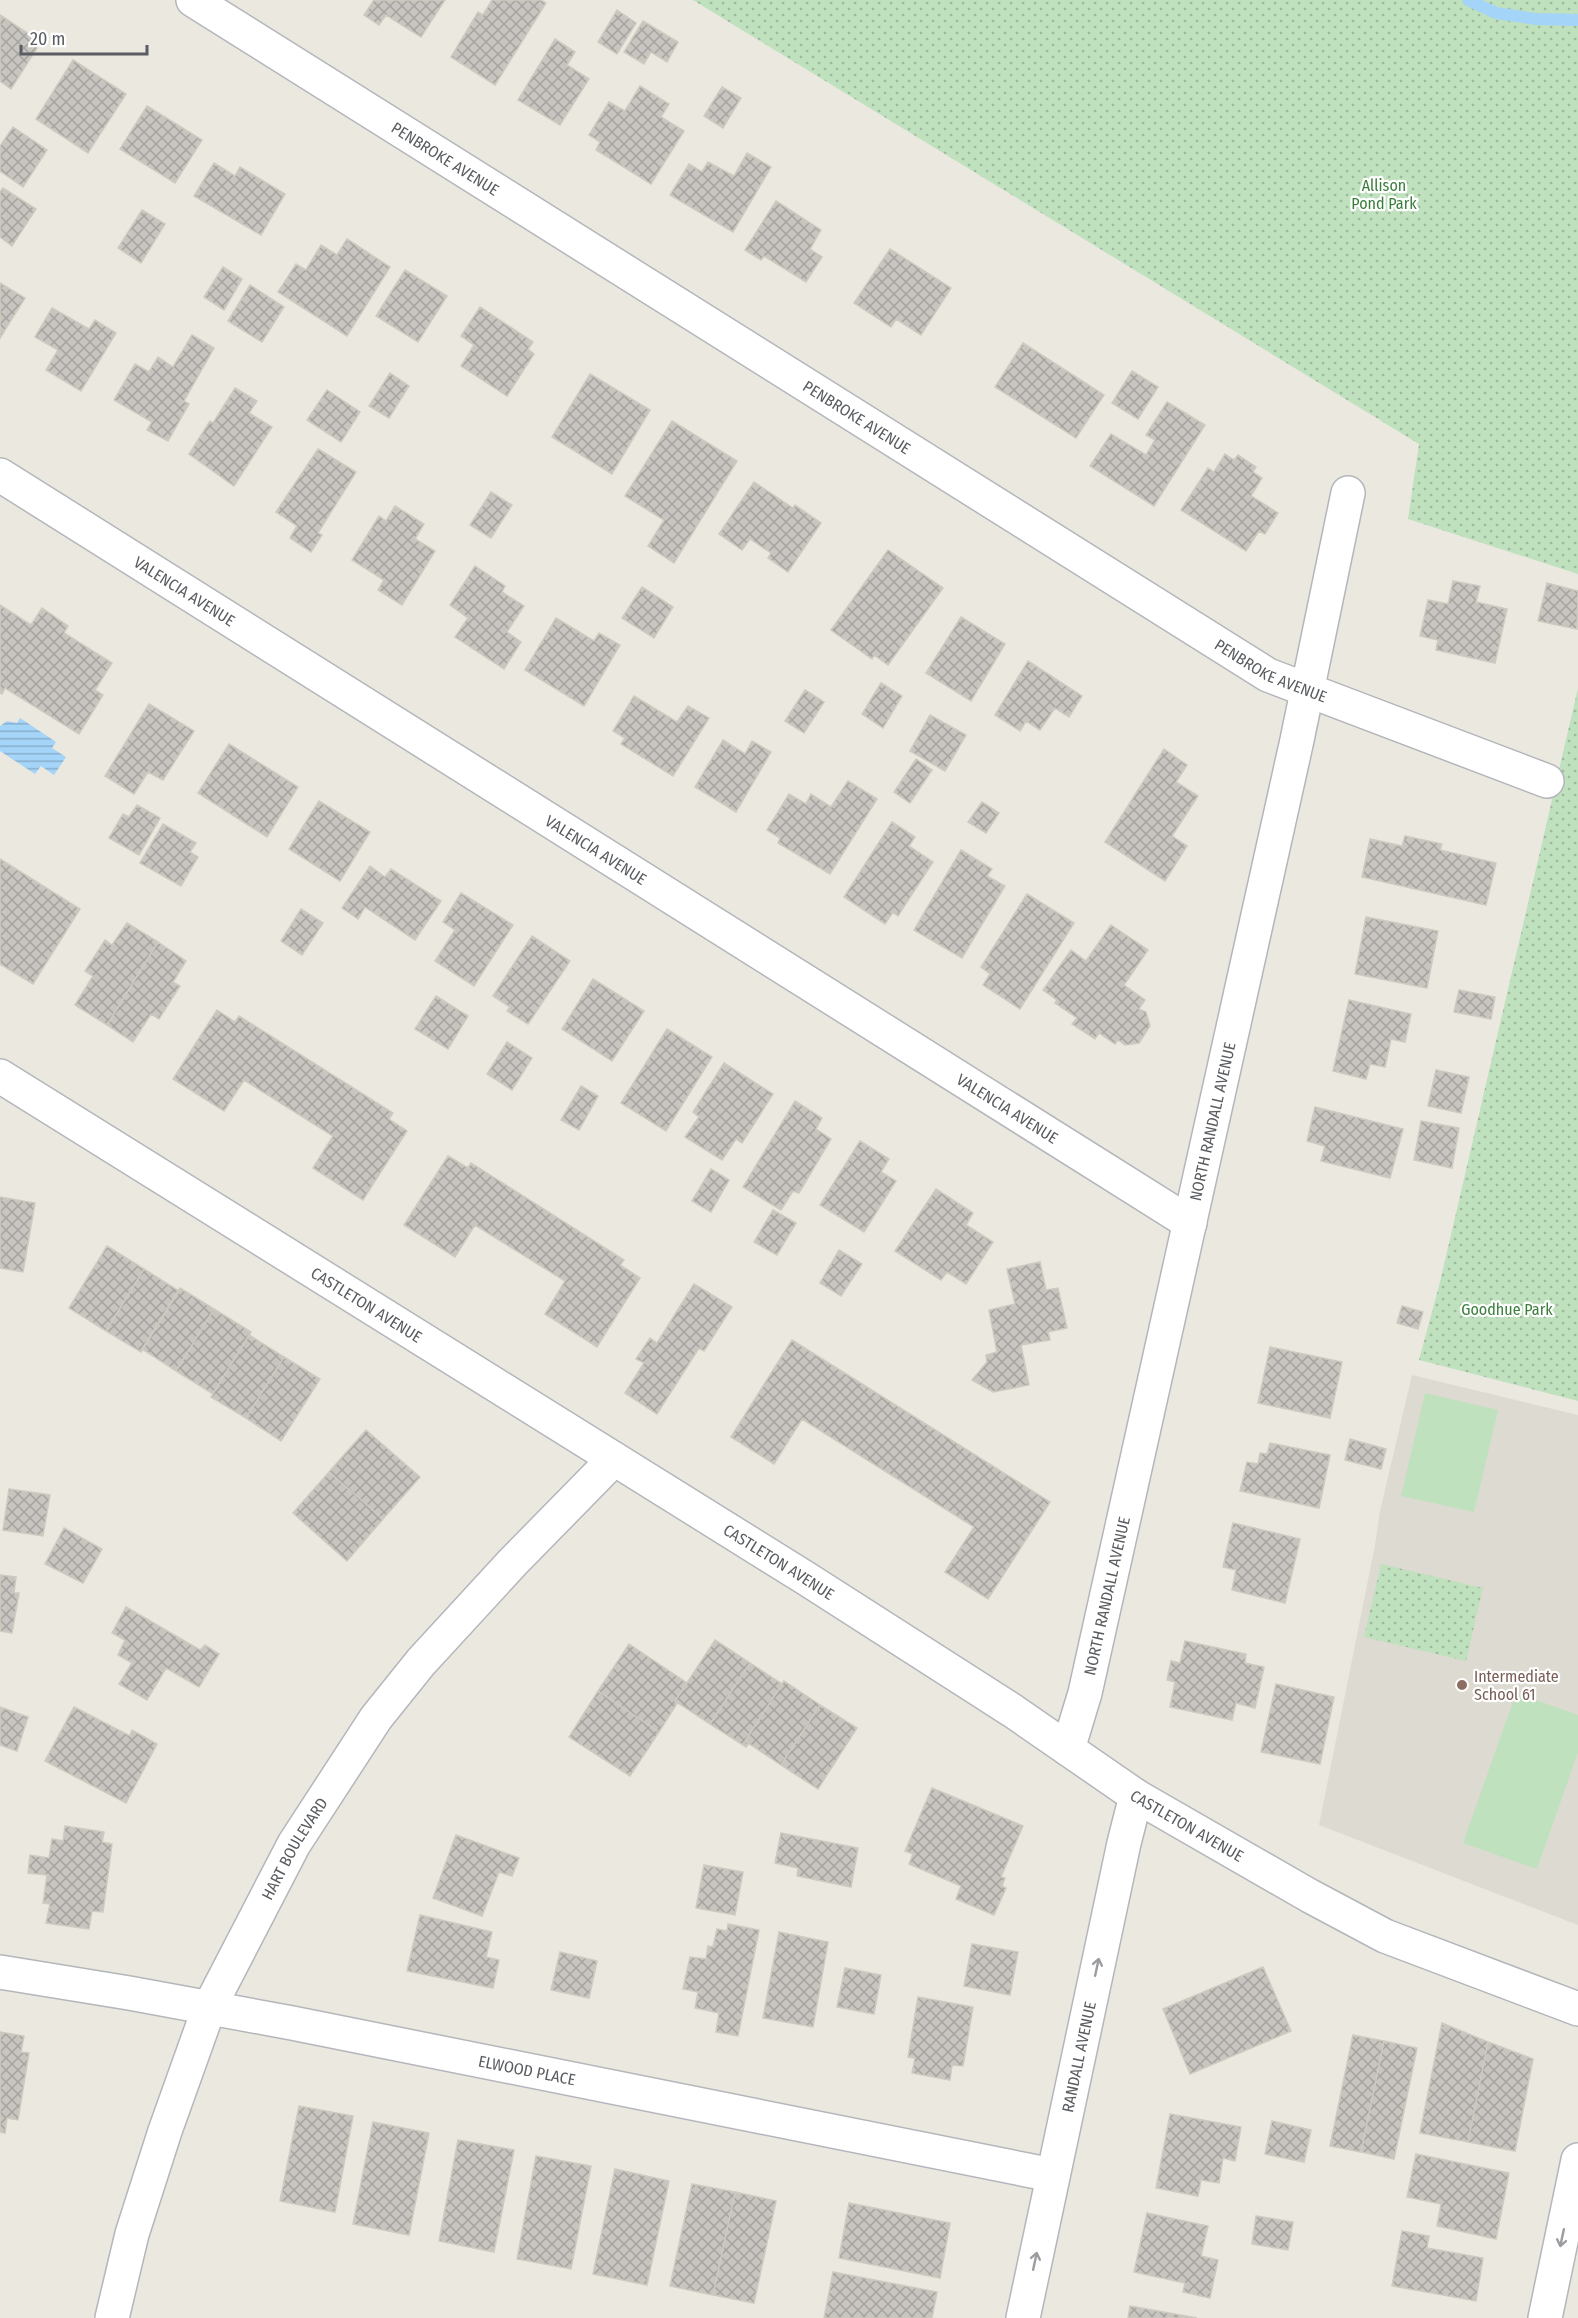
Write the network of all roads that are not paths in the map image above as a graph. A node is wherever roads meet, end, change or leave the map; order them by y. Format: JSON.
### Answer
{"nodes":[{"id":1,"x":193,"y":0,"type":"edge"},
{"id":2,"x":0,"y":475,"type":"edge"},
{"id":3,"x":1348,"y":493,"type":"dead end"},
{"id":4,"x":1307,"y":690,"type":"junction"},
{"id":5,"x":1546,"y":781,"type":"dead end"},
{"id":6,"x":0,"y":1076,"type":"edge"},
{"id":7,"x":1190,"y":1223,"type":"junction"},
{"id":8,"x":614,"y":1459,"type":"junction"},
{"id":9,"x":1068,"y":1749,"type":"junction"},
{"id":10,"x":1136,"y":1796,"type":"junction"},
{"id":11,"x":0,"y":1972,"type":"edge"},
{"id":12,"x":209,"y":2008,"type":"junction"},
{"id":13,"x":1578,"y":2009,"type":"edge"},
{"id":14,"x":1578,"y":2160,"type":"edge"},
{"id":15,"x":1052,"y":2175,"type":"junction"},
{"id":16,"x":112,"y":2318,"type":"edge"},
{"id":17,"x":1023,"y":2318,"type":"edge"},
{"id":18,"x":1545,"y":2318,"type":"edge"}],
"edges":[{"from":1,"to":4,"type":"street","name":"PENBROKE AVENUE"},
{"from":2,"to":7,"type":"street","name":"VALENCIA AVENUE"},
{"from":3,"to":4,"type":"street","name":"NORTH RANDALL AVENUE"},
{"from":4,"to":5,"type":"street","name":"PENBROKE AVENUE"},
{"from":4,"to":7,"type":"street","name":"NORTH RANDALL AVENUE"},
{"from":6,"to":8,"type":"street","name":"CASTLETON AVENUE"},
{"from":7,"to":9,"type":"street","name":"NORTH RANDALL AVENUE"},
{"from":8,"to":9,"type":"street","name":"CASTLETON AVENUE"},
{"from":8,"to":12,"type":"street","name":"HART BOULEVARD"},
{"from":9,"to":10,"type":"street","name":"CASTLETON AVENUE"},
{"from":10,"to":13,"type":"street","name":"CASTLETON AVENUE"},
{"from":15,"to":10,"type":"street","name":"RANDALL AVENUE","one_way":true},
{"from":11,"to":12,"type":"street","name":"ELWOOD PLACE"},
{"from":12,"to":15,"type":"street","name":"ELWOOD PLACE"},
{"from":12,"to":16,"type":"street","name":"HART BOULEVARD"},
{"from":14,"to":18,"type":"street","one_way":true},
{"from":17,"to":15,"type":"street","name":"RANDALL AVENUE","one_way":true}]}
